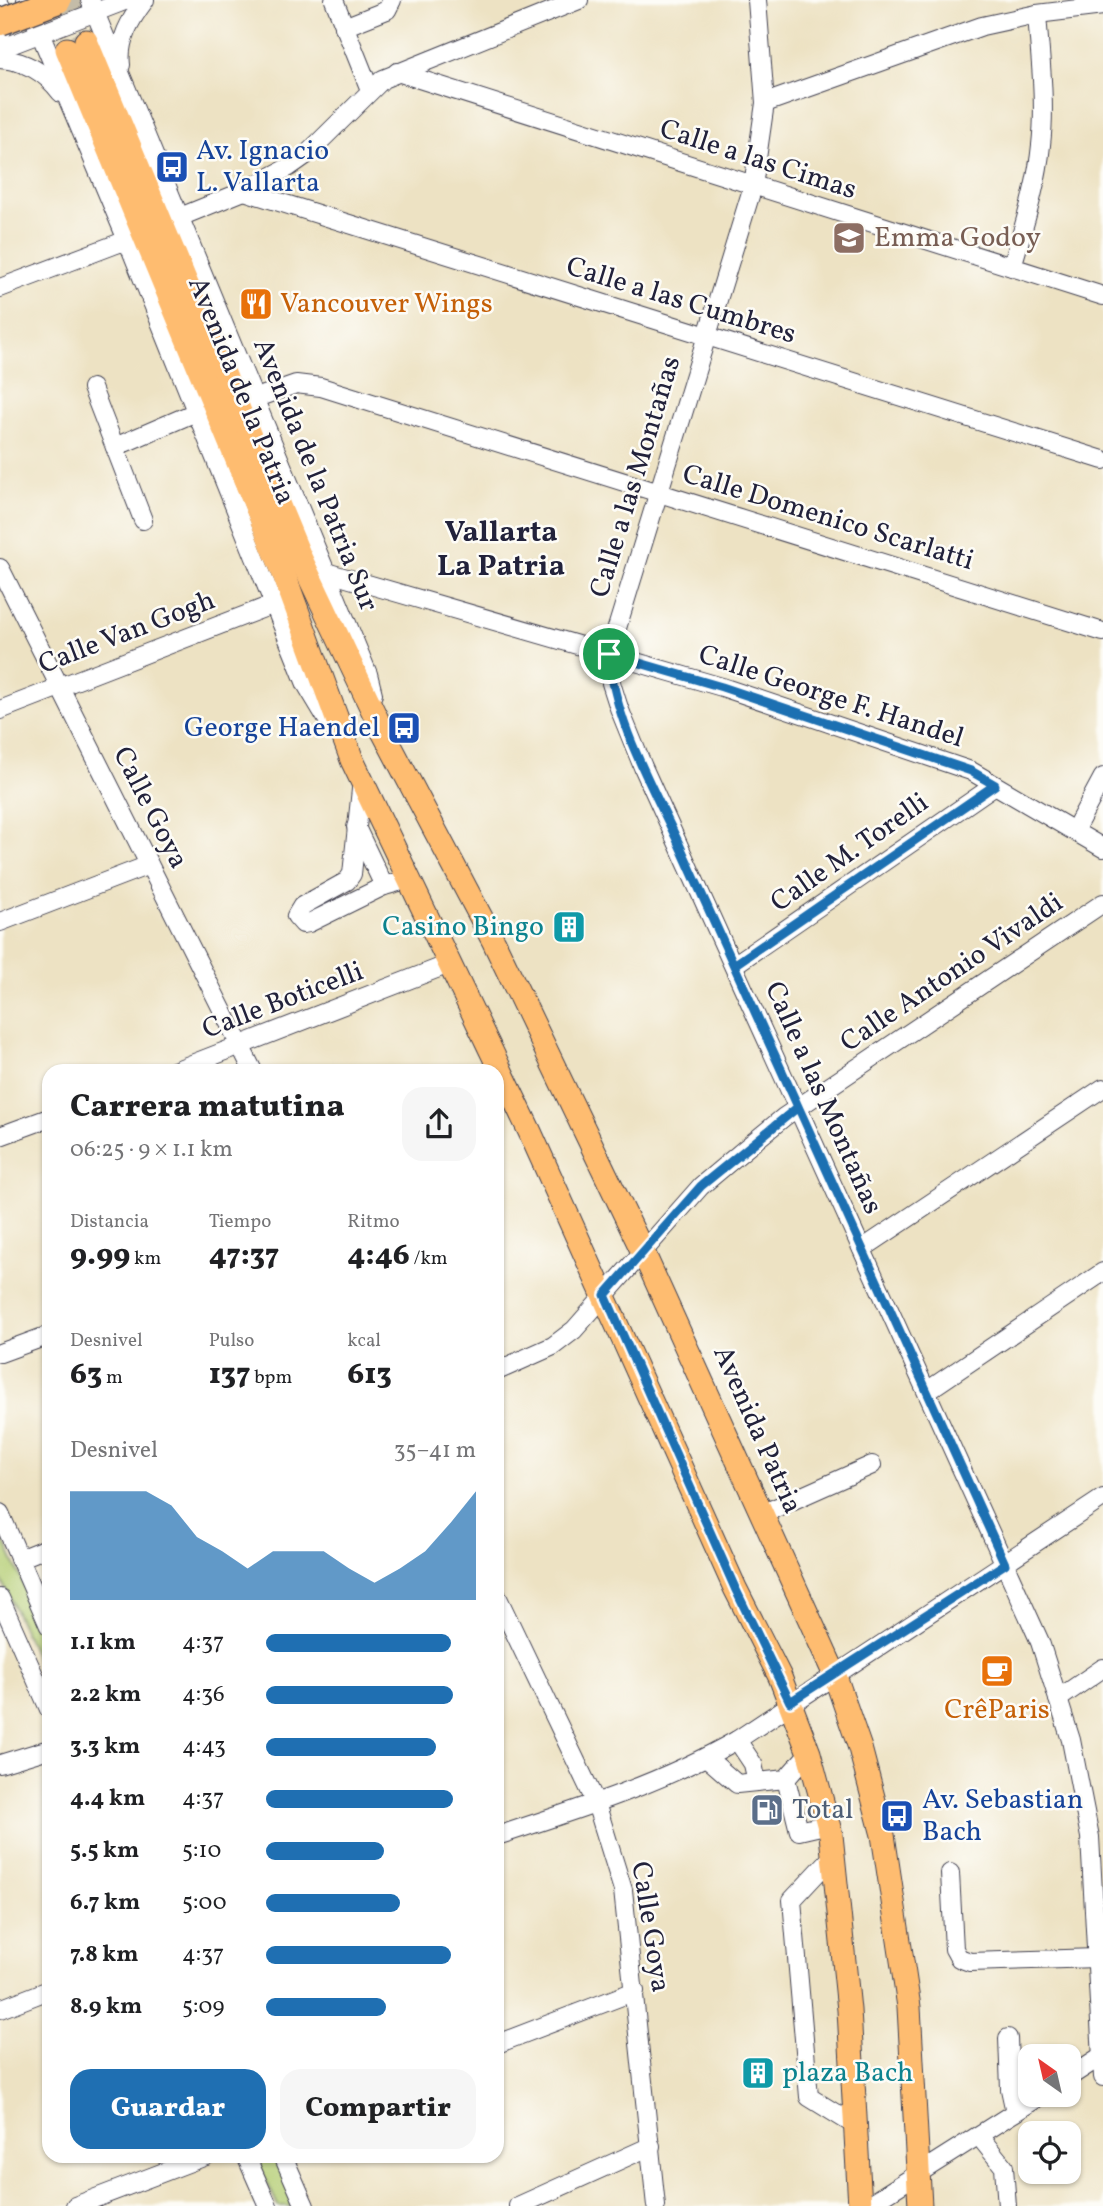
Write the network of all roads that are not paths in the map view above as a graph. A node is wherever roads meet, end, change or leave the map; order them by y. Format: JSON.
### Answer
{"nodes":[{"id":1,"x":26,"y":0,"type":"edge"},
{"id":2,"x":58,"y":0,"type":"edge"},
{"id":3,"x":127,"y":0,"type":"edge"},
{"id":4,"x":145,"y":0,"type":"edge"},
{"id":5,"x":334,"y":0,"type":"edge"},
{"id":6,"x":392,"y":0,"type":"edge"},
{"id":7,"x":579,"y":0,"type":"edge"},
{"id":8,"x":757,"y":0,"type":"edge"},
{"id":9,"x":0,"y":5,"type":"edge"},
{"id":10,"x":92,"y":6,"type":"edge"},
{"id":11,"x":1103,"y":6,"type":"edge"},
{"id":12,"x":1037,"y":14,"type":"junction"},
{"id":13,"x":0,"y":23,"type":"edge"},
{"id":14,"x":344,"y":27,"type":"junction"},
{"id":15,"x":41,"y":33,"type":"junction"},
{"id":16,"x":0,"y":35,"type":"edge"},
{"id":17,"x":0,"y":49,"type":"edge"},
{"id":18,"x":0,"y":59,"type":"edge"},
{"id":19,"x":397,"y":72,"type":"junction"},
{"id":20,"x":124,"y":83,"type":"junction"},
{"id":21,"x":370,"y":90,"type":"junction"},
{"id":22,"x":765,"y":103,"type":"junction"},
{"id":23,"x":72,"y":108,"type":"junction"},
{"id":24,"x":753,"y":186,"type":"junction"},
{"id":25,"x":244,"y":191,"type":"junction"},
{"id":26,"x":180,"y":217,"type":"junction"},
{"id":27,"x":127,"y":240,"type":"junction"},
{"id":28,"x":1012,"y":267,"type":"junction"},
{"id":29,"x":0,"y":288,"type":"edge"},
{"id":30,"x":1103,"y":296,"type":"edge"},
{"id":31,"x":706,"y":337,"type":"junction"},
{"id":32,"x":92,"y":388,"type":"dead end"},
{"id":33,"x":256,"y":398,"type":"junction"},
{"id":34,"x":197,"y":412,"type":"junction"},
{"id":35,"x":116,"y":447,"type":"junction"},
{"id":36,"x":1103,"y":460,"type":"edge"},
{"id":37,"x":659,"y":493,"type":"junction"},
{"id":38,"x":144,"y":520,"type":"dead end"},
{"id":39,"x":0,"y":568,"type":"edge"},
{"id":40,"x":326,"y":572,"type":"junction"},
{"id":41,"x":274,"y":604,"type":"junction"},
{"id":42,"x":1103,"y":632,"type":"edge"},
{"id":43,"x":609,"y":654,"type":"junction"},
{"id":44,"x":60,"y":687,"type":"junction"},
{"id":45,"x":0,"y":710,"type":"edge"},
{"id":46,"x":382,"y":728,"type":"junction"},
{"id":47,"x":357,"y":770,"type":"junction"},
{"id":48,"x":1103,"y":777,"type":"edge"},
{"id":49,"x":995,"y":785,"type":"junction"},
{"id":50,"x":355,"y":824,"type":"junction"},
{"id":51,"x":1074,"y":831,"type":"junction"},
{"id":52,"x":1103,"y":848,"type":"edge"},
{"id":53,"x":149,"y":865,"type":"junction"},
{"id":54,"x":409,"y":879,"type":"junction"},
{"id":55,"x":384,"y":886,"type":"junction"},
{"id":56,"x":1103,"y":903,"type":"edge"},
{"id":57,"x":0,"y":922,"type":"edge"},
{"id":58,"x":449,"y":964,"type":"junction"},
{"id":59,"x":734,"y":965,"type":"junction"},
{"id":60,"x":241,"y":1046,"type":"junction"},
{"id":61,"x":193,"y":1064,"type":"edge"},
{"id":62,"x":250,"y":1064,"type":"edge"},
{"id":63,"x":496,"y":1064,"type":"edge"},
{"id":64,"x":504,"y":1081,"type":"edge"},
{"id":65,"x":1103,"y":1088,"type":"edge"},
{"id":66,"x":798,"y":1107,"type":"junction"},
{"id":67,"x":42,"y":1121,"type":"edge"},
{"id":68,"x":0,"y":1136,"type":"edge"},
{"id":69,"x":862,"y":1249,"type":"junction"},
{"id":70,"x":643,"y":1252,"type":"junction"},
{"id":71,"x":1103,"y":1272,"type":"edge"},
{"id":72,"x":605,"y":1295,"type":"junction"},
{"id":73,"x":42,"y":1338,"type":"edge"},
{"id":74,"x":0,"y":1353,"type":"edge"},
{"id":75,"x":504,"y":1368,"type":"edge"},
{"id":76,"x":927,"y":1391,"type":"junction"},
{"id":77,"x":872,"y":1465,"type":"dead end"},
{"id":78,"x":1103,"y":1498,"type":"edge"},
{"id":79,"x":0,"y":1513,"type":"edge"},
{"id":80,"x":762,"y":1514,"type":"junction"},
{"id":81,"x":42,"y":1550,"type":"edge"},
{"id":82,"x":19,"y":1559,"type":"junction"},
{"id":83,"x":1005,"y":1564,"type":"junction"},
{"id":84,"x":0,"y":1598,"type":"edge"},
{"id":85,"x":42,"y":1610,"type":"edge"},
{"id":86,"x":504,"y":1616,"type":"edge"},
{"id":87,"x":1103,"y":1668,"type":"edge"},
{"id":88,"x":834,"y":1673,"type":"junction"},
{"id":89,"x":42,"y":1693,"type":"edge"},
{"id":90,"x":1058,"y":1699,"type":"junction"},
{"id":91,"x":790,"y":1702,"type":"junction"},
{"id":92,"x":737,"y":1740,"type":"junction"},
{"id":93,"x":42,"y":1751,"type":"edge"},
{"id":94,"x":809,"y":1754,"type":"junction"},
{"id":95,"x":706,"y":1758,"type":"junction"},
{"id":96,"x":0,"y":1764,"type":"edge"},
{"id":97,"x":786,"y":1779,"type":"junction"},
{"id":98,"x":757,"y":1782,"type":"junction"},
{"id":99,"x":596,"y":1803,"type":"junction"},
{"id":100,"x":829,"y":1824,"type":"junction"},
{"id":101,"x":504,"y":1834,"type":"edge"},
{"id":102,"x":833,"y":1856,"type":"junction"},
{"id":103,"x":950,"y":1873,"type":"dead end"},
{"id":104,"x":1097,"y":1958,"type":"junction"},
{"id":105,"x":635,"y":1991,"type":"junction"},
{"id":106,"x":42,"y":1993,"type":"edge"},
{"id":107,"x":0,"y":2009,"type":"edge"},
{"id":108,"x":1008,"y":2038,"type":"dead end"},
{"id":109,"x":504,"y":2041,"type":"edge"},
{"id":110,"x":1102,"y":2055,"type":"edge"},
{"id":111,"x":1082,"y":2068,"type":"edge"},
{"id":112,"x":1103,"y":2077,"type":"edge"},
{"id":113,"x":1024,"y":2107,"type":"edge"},
{"id":114,"x":1016,"y":2112,"type":"junction"},
{"id":115,"x":856,"y":2126,"type":"junction"},
{"id":116,"x":979,"y":2136,"type":"junction"},
{"id":117,"x":651,"y":2146,"type":"junction"},
{"id":118,"x":187,"y":2163,"type":"edge"},
{"id":119,"x":249,"y":2163,"type":"edge"},
{"id":120,"x":287,"y":2163,"type":"edge"},
{"id":121,"x":918,"y":2175,"type":"junction"},
{"id":122,"x":75,"y":2206,"type":"edge"},
{"id":123,"x":268,"y":2206,"type":"edge"},
{"id":124,"x":305,"y":2206,"type":"edge"},
{"id":125,"x":518,"y":2206,"type":"edge"},
{"id":126,"x":656,"y":2206,"type":"edge"},
{"id":127,"x":860,"y":2206,"type":"edge"},
{"id":128,"x":867,"y":2206,"type":"edge"},
{"id":129,"x":920,"y":2206,"type":"edge"},
{"id":130,"x":1007,"y":2206,"type":"edge"}],
"edges":[{"from":1,"to":15,"type":"street"},
{"from":2,"to":13,"type":"highway","bridge":true},
{"from":3,"to":10,"type":"street"},
{"from":4,"to":20,"type":"street"},
{"from":5,"to":14,"type":"street"},
{"from":6,"to":14,"type":"street"},
{"from":7,"to":19,"type":"street"},
{"from":8,"to":22,"type":"street","name":"Calle a las Montañas"},
{"from":9,"to":16,"type":"street"},
{"from":10,"to":15,"type":"street"},
{"from":10,"to":20,"type":"street","name":"Avenida de la Patria Sur"},
{"from":11,"to":12,"type":"street"},
{"from":12,"to":22,"type":"street"},
{"from":12,"to":28,"type":"street"},
{"from":14,"to":21,"type":"street"},
{"from":15,"to":17,"type":"street"},
{"from":15,"to":23,"type":"street"},
{"from":18,"to":23,"type":"street"},
{"from":19,"to":21,"type":"street"},
{"from":19,"to":24,"type":"street","name":"Calle a las Cimas"},
{"from":20,"to":26,"type":"street","name":"Avenida de la Patria Sur"},
{"from":21,"to":25,"type":"street"},
{"from":22,"to":24,"type":"street","name":"Calle a las Montañas"},
{"from":23,"to":27,"type":"street"},
{"from":24,"to":28,"type":"street","name":"Calle a las Cimas"},
{"from":24,"to":31,"type":"street","name":"Calle a las Montañas"},
{"from":25,"to":26,"type":"street"},
{"from":25,"to":31,"type":"street","name":"Calle a las Cumbres"},
{"from":26,"to":33,"type":"street","name":"Avenida de la Patria Sur"},
{"from":27,"to":29,"type":"street"},
{"from":27,"to":34,"type":"street"},
{"from":28,"to":30,"type":"street","name":"Calle a las Cimas"},
{"from":31,"to":36,"type":"street","name":"Calle a las Cumbres"},
{"from":31,"to":37,"type":"street","name":"Calle a las Montañas"},
{"from":32,"to":35,"type":"street"},
{"from":33,"to":37,"type":"street","name":"Calle Domenico Scarlatti"},
{"from":33,"to":40,"type":"street","name":"Avenida de la Patria Sur"},
{"from":34,"to":35,"type":"street"},
{"from":34,"to":41,"type":"street"},
{"from":35,"to":38,"type":"street"},
{"from":37,"to":42,"type":"street","name":"Calle Domenico Scarlatti"},
{"from":37,"to":43,"type":"street","name":"Calle a las Montañas"},
{"from":39,"to":44,"type":"street","name":"Calle Goya"},
{"from":40,"to":43,"type":"street","name":"Calle George F. Handel"},
{"from":40,"to":46,"type":"street","name":"Avenida de la Patria Sur"},
{"from":41,"to":44,"type":"street","name":"Calle Van Gogh"},
{"from":41,"to":47,"type":"street"},
{"from":43,"to":49,"type":"street","name":"Calle George F. Handel"},
{"from":43,"to":59,"type":"street","name":"Calle a las Montañas"},
{"from":44,"to":45,"type":"street","name":"Calle Van Gogh"},
{"from":44,"to":53,"type":"street","name":"Calle Goya"},
{"from":46,"to":47,"type":"main road","name":"Avenida de la Patria"},
{"from":46,"to":70,"type":"main road","name":"Avenida Patria"},
{"from":47,"to":50,"type":"street"},
{"from":47,"to":54,"type":"main road"},
{"from":48,"to":51,"type":"street"},
{"from":49,"to":51,"type":"street","name":"Calle George F. Handel"},
{"from":49,"to":59,"type":"street","name":"Calle M. Torelli"},
{"from":50,"to":55,"type":"street"},
{"from":50,"to":55,"type":"street"},
{"from":51,"to":52,"type":"street","name":"Calle George F. Handel"},
{"from":53,"to":57,"type":"street"},
{"from":53,"to":60,"type":"street","name":"Calle Goya"},
{"from":54,"to":55,"type":"street"},
{"from":54,"to":58,"type":"main road"},
{"from":56,"to":66,"type":"street","name":"Calle Antonio Vivaldi"},
{"from":58,"to":60,"type":"street","name":"Calle Boticelli"},
{"from":58,"to":63,"type":"main road"},
{"from":59,"to":66,"type":"street","name":"Calle a las Montañas"},
{"from":60,"to":61,"type":"street","name":"Calle Boticelli"},
{"from":60,"to":62,"type":"street","name":"Calle Goya"},
{"from":64,"to":72,"type":"main road"},
{"from":65,"to":69,"type":"street"},
{"from":66,"to":69,"type":"street","name":"Calle a las Montañas"},
{"from":66,"to":70,"type":"street","name":"Calle Antonio Vivaldi"},
{"from":67,"to":68,"type":"street"},
{"from":69,"to":76,"type":"street","name":"Calle a las Montañas"},
{"from":70,"to":72,"type":"street","name":"Calle Antonio Vivaldi"},
{"from":70,"to":80,"type":"main road","name":"Avenida Patria"},
{"from":71,"to":76,"type":"street"},
{"from":72,"to":75,"type":"street","name":"Calle Antonio Vivaldi"},
{"from":72,"to":91,"type":"main road"},
{"from":73,"to":74,"type":"street"},
{"from":76,"to":83,"type":"street","name":"Calle a las Montañas"},
{"from":77,"to":80,"type":"street"},
{"from":78,"to":83,"type":"street"},
{"from":79,"to":82,"type":"street"},
{"from":80,"to":88,"type":"main road","name":"Avenida Patria"},
{"from":81,"to":82,"type":"street"},
{"from":82,"to":85,"type":"street"},
{"from":83,"to":88,"type":"street"},
{"from":83,"to":90,"type":"street","name":"Calle a las Montañas"},
{"from":84,"to":89,"type":"street"},
{"from":86,"to":99,"type":"street","name":"Calle Goya"},
{"from":87,"to":90,"type":"street"},
{"from":88,"to":91,"type":"street"},
{"from":88,"to":121,"type":"main road","name":"Avenida Patria"},
{"from":90,"to":104,"type":"street","name":"Calle a las Montañas"},
{"from":91,"to":92,"type":"street"},
{"from":91,"to":94,"type":"main road"},
{"from":92,"to":95,"type":"street"},
{"from":92,"to":98,"type":"street"},
{"from":93,"to":96,"type":"street"},
{"from":94,"to":97,"type":"street"},
{"from":94,"to":100,"type":"main road"},
{"from":95,"to":98,"type":"street"},
{"from":95,"to":99,"type":"street"},
{"from":97,"to":98,"type":"street"},
{"from":97,"to":100,"type":"street"},
{"from":99,"to":101,"type":"street"},
{"from":99,"to":105,"type":"street","name":"Calle Goya"},
{"from":100,"to":102,"type":"main road"},
{"from":102,"to":115,"type":"main road"},
{"from":102,"to":115,"type":"street"},
{"from":103,"to":104,"type":"street"},
{"from":104,"to":110,"type":"street","name":"Calle a las Montañas"},
{"from":105,"to":109,"type":"street"},
{"from":105,"to":117,"type":"street","name":"Calle Goya"},
{"from":106,"to":107,"type":"street"},
{"from":108,"to":114,"type":"street"},
{"from":110,"to":111,"type":"street"},
{"from":110,"to":112,"type":"street","name":"Calle a las Montañas"},
{"from":113,"to":114,"type":"street"},
{"from":114,"to":116,"type":"street"},
{"from":115,"to":127,"type":"main road"},
{"from":116,"to":121,"type":"street"},
{"from":116,"to":130,"type":"street"},
{"from":117,"to":125,"type":"street"},
{"from":117,"to":126,"type":"street","name":"Calle Goya"},
{"from":118,"to":122,"type":"street"},
{"from":119,"to":123,"type":"street"},
{"from":120,"to":124,"type":"street"},
{"from":121,"to":128,"type":"street"},
{"from":121,"to":129,"type":"main road","name":"Avenida Patria"}]}
